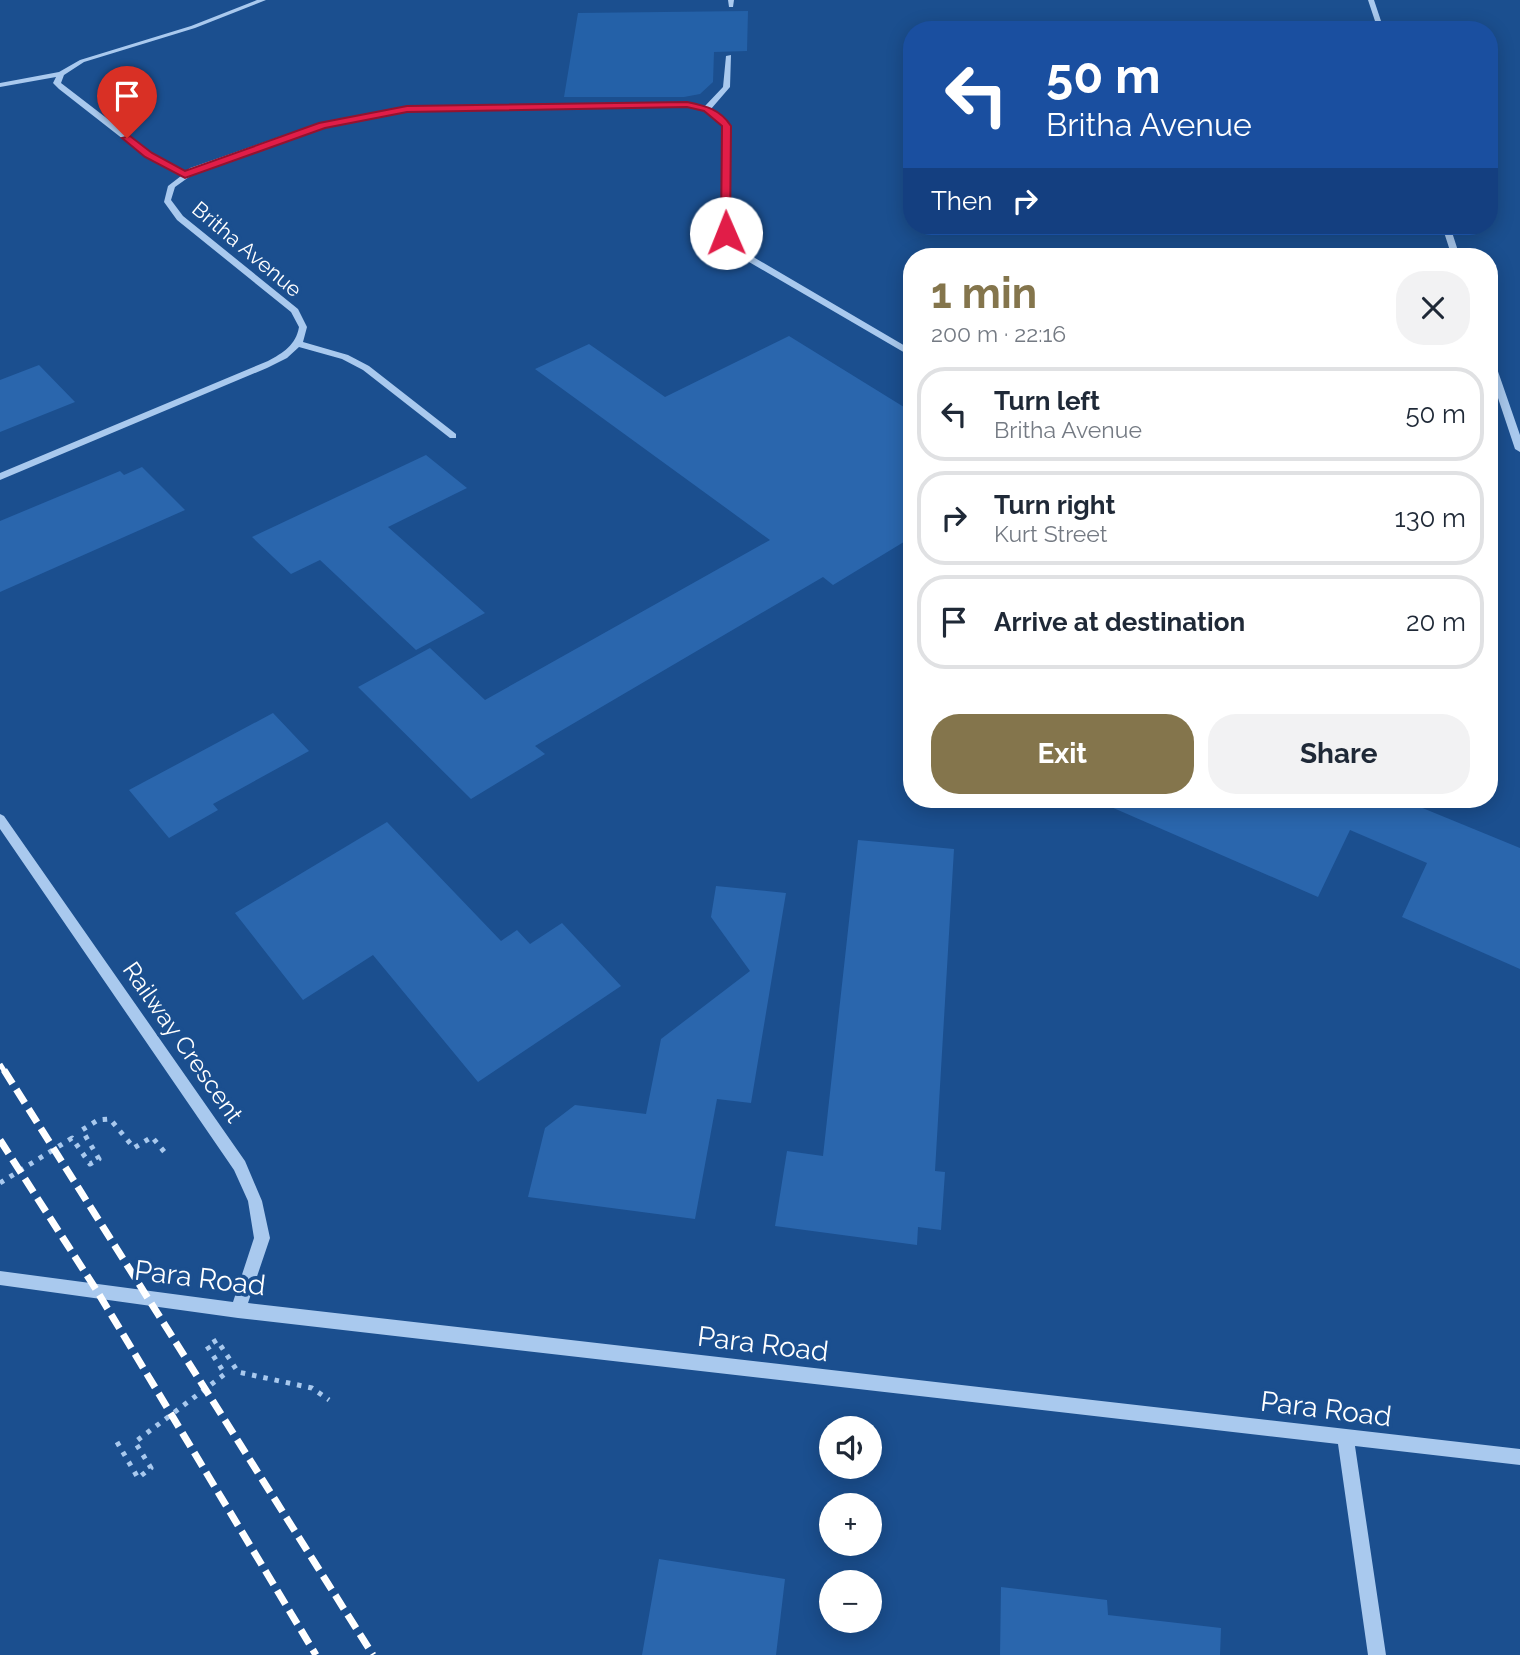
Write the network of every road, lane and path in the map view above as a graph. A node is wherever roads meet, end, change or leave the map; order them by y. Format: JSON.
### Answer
{"nodes":[{"id":1,"x":263,"y":0,"type":"edge"},
{"id":2,"x":1371,"y":0,"type":"edge"},
{"id":3,"x":1378,"y":21,"type":"edge"},
{"id":4,"x":729,"y":55,"type":"dead end"},
{"id":5,"x":61,"y":74,"type":"junction"},
{"id":6,"x":0,"y":85,"type":"edge"},
{"id":7,"x":707,"y":109,"type":"junction"},
{"id":8,"x":185,"y":175,"type":"junction"},
{"id":9,"x":297,"y":343,"type":"junction"},
{"id":10,"x":903,"y":349,"type":"edge"},
{"id":11,"x":1498,"y":384,"type":"edge"},
{"id":12,"x":453,"y":436,"type":"dead end"},
{"id":13,"x":1520,"y":449,"type":"edge"},
{"id":14,"x":0,"y":477,"type":"edge"},
{"id":15,"x":0,"y":819,"type":"edge"},
{"id":16,"x":167,"y":1155,"type":"dead end"},
{"id":17,"x":0,"y":1183,"type":"edge"},
{"id":18,"x":0,"y":1278,"type":"edge"},
{"id":19,"x":238,"y":1310,"type":"junction"},
{"id":20,"x":329,"y":1400,"type":"dead end"},
{"id":21,"x":1345,"y":1438,"type":"junction"},
{"id":22,"x":117,"y":1442,"type":"dead end"},
{"id":23,"x":1520,"y":1457,"type":"edge"},
{"id":24,"x":1377,"y":1655,"type":"edge"}],
"edges":[{"from":1,"to":5,"type":"street"},
{"from":2,"to":3,"type":"street"},
{"from":4,"to":7,"type":"street"},
{"from":5,"to":6,"type":"street"},
{"from":5,"to":8,"type":"street"},
{"from":7,"to":8,"type":"street","name":"Britha Avenue"},
{"from":7,"to":10,"type":"street"},
{"from":8,"to":9,"type":"street","name":"Britha Avenue"},
{"from":9,"to":12,"type":"street"},
{"from":9,"to":14,"type":"street"},
{"from":11,"to":13,"type":"street"},
{"from":15,"to":19,"type":"street","name":"Railway Crescent"},
{"from":16,"to":17,"type":"path"},
{"from":18,"to":19,"type":"street","name":"Para Road"},
{"from":19,"to":21,"type":"street","name":"Para Road"},
{"from":20,"to":22,"type":"path"},
{"from":21,"to":23,"type":"street","name":"Para Road"},
{"from":21,"to":24,"type":"street"}]}
